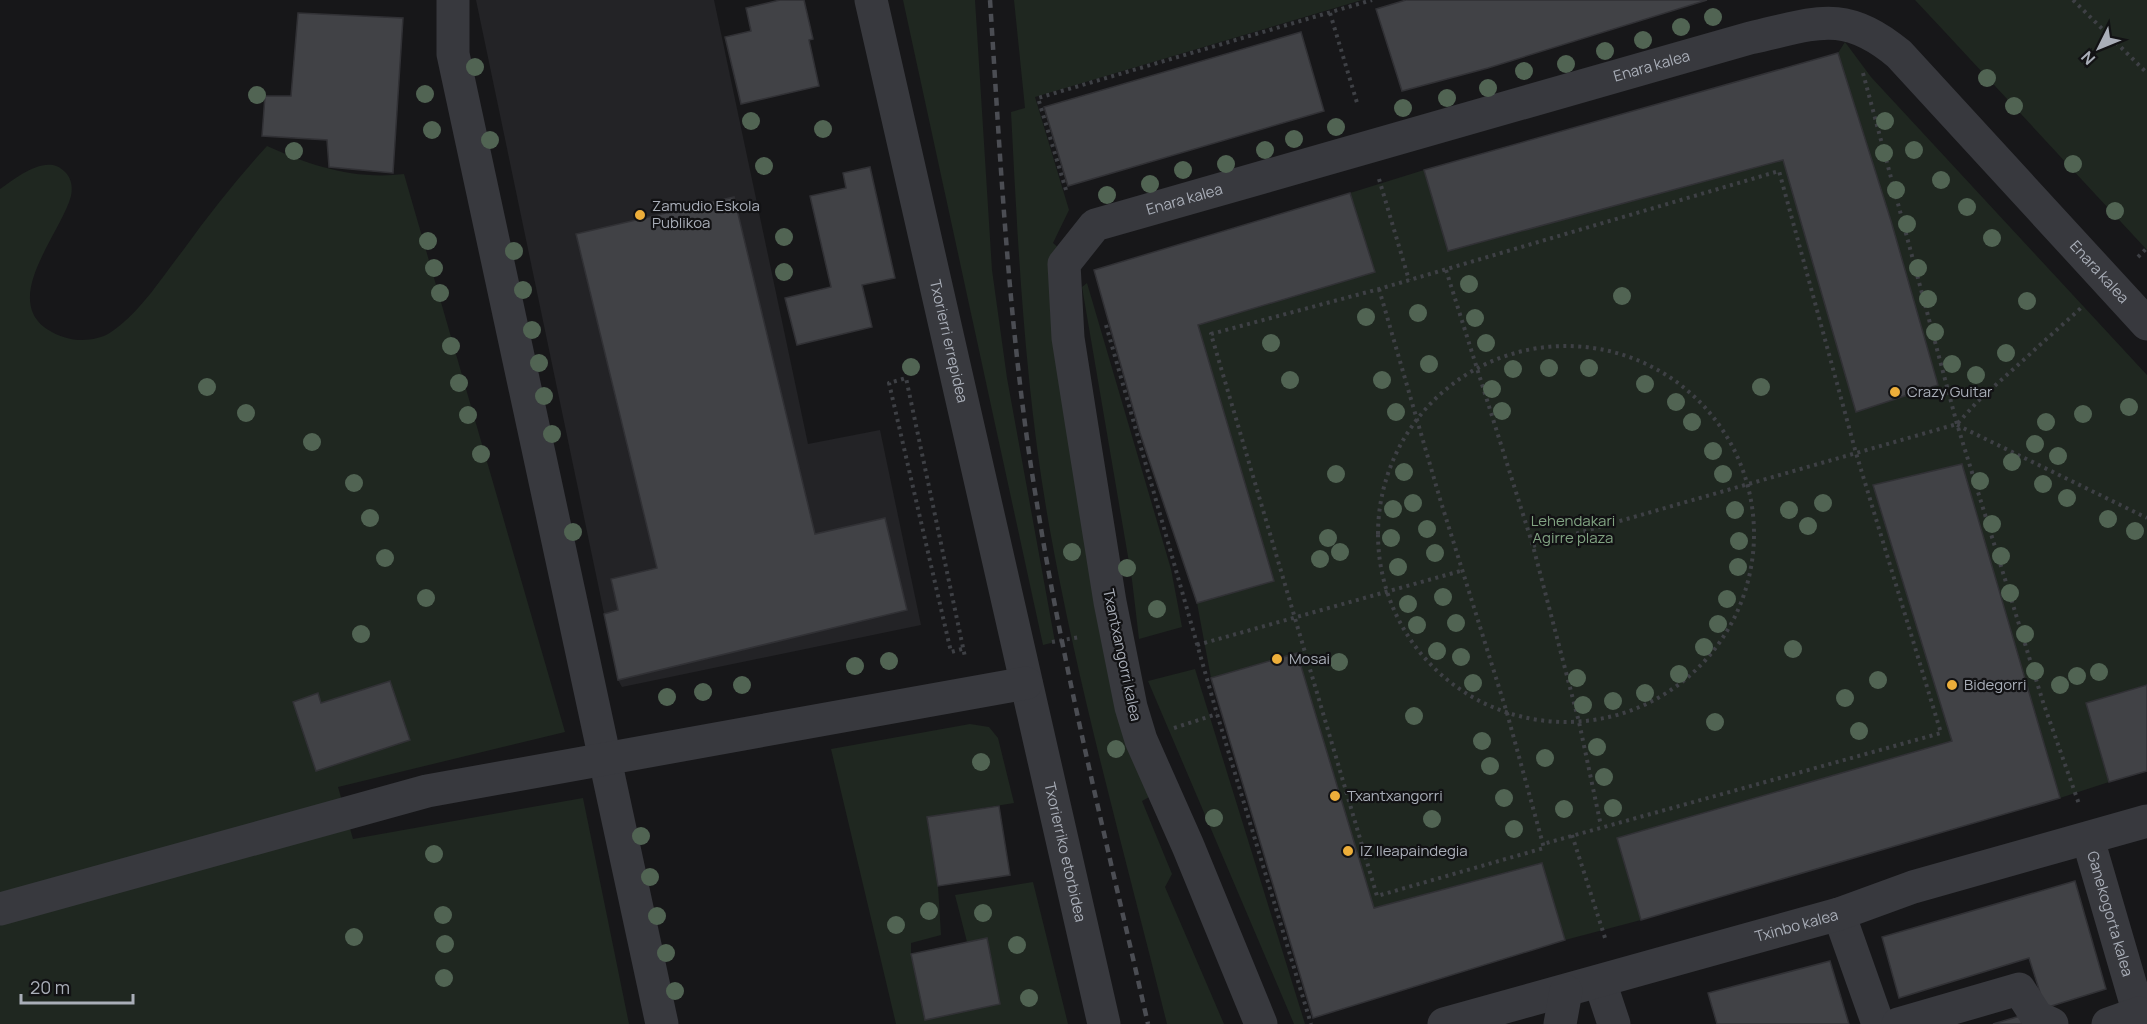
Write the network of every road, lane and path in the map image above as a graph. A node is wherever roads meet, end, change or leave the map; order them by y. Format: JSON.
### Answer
{"nodes":[{"id":1,"x":453,"y":0,"type":"edge"},
{"id":2,"x":871,"y":0,"type":"edge"},
{"id":3,"x":1372,"y":0,"type":"edge"},
{"id":4,"x":2073,"y":0,"type":"edge"},
{"id":5,"x":1330,"y":13,"type":"junction"},
{"id":6,"x":1866,"y":22,"type":"edge"},
{"id":7,"x":1860,"y":63,"type":"dead end"},
{"id":8,"x":2147,"y":73,"type":"edge"},
{"id":9,"x":1358,"y":106,"type":"dead end"},
{"id":10,"x":1379,"y":179,"type":"dead end"},
{"id":11,"x":1066,"y":190,"type":"dead end"},
{"id":12,"x":2147,"y":248,"type":"edge"},
{"id":13,"x":2138,"y":257,"type":"dead end"},
{"id":14,"x":1064,"y":264,"type":"joint"},
{"id":15,"x":1446,"y":270,"type":"junction"},
{"id":16,"x":1409,"y":280,"type":"junction"},
{"id":17,"x":1379,"y":289,"type":"junction"},
{"id":18,"x":2083,"y":306,"type":"dead end"},
{"id":19,"x":1105,"y":324,"type":"dead end"},
{"id":20,"x":2147,"y":324,"type":"edge"},
{"id":21,"x":1475,"y":367,"type":"junction"},
{"id":22,"x":1417,"y":418,"type":"junction"},
{"id":23,"x":1957,"y":424,"type":"junction"},
{"id":24,"x":1856,"y":453,"type":"junction"},
{"id":25,"x":1749,"y":484,"type":"junction"},
{"id":26,"x":2147,"y":518,"type":"edge"},
{"id":27,"x":1533,"y":546,"type":"junction"},
{"id":28,"x":1464,"y":570,"type":"junction"},
{"id":29,"x":1386,"y":591,"type":"junction"},
{"id":30,"x":1294,"y":617,"type":"junction"},
{"id":31,"x":1197,"y":645,"type":"junction"},
{"id":32,"x":962,"y":649,"type":"dead end"},
{"id":33,"x":951,"y":652,"type":"dead end"},
{"id":34,"x":1026,"y":683,"type":"junction"},
{"id":35,"x":1507,"y":713,"type":"junction"},
{"id":36,"x":1579,"y":722,"type":"junction"},
{"id":37,"x":606,"y":760,"type":"junction"},
{"id":38,"x":2080,"y":806,"type":"dead end"},
{"id":39,"x":2147,"y":821,"type":"edge"},
{"id":40,"x":1601,"y":826,"type":"junction"},
{"id":41,"x":1572,"y":835,"type":"junction"},
{"id":42,"x":2088,"y":839,"type":"junction"},
{"id":43,"x":1543,"y":844,"type":"junction"},
{"id":44,"x":0,"y":909,"type":"edge"},
{"id":45,"x":1839,"y":914,"type":"junction"},
{"id":46,"x":1606,"y":942,"type":"dead end"},
{"id":47,"x":2135,"y":952,"type":"edge"},
{"id":48,"x":1600,"y":982,"type":"junction"},
{"id":49,"x":1566,"y":990,"type":"junction"},
{"id":50,"x":2140,"y":1018,"type":"edge"},
{"id":51,"x":662,"y":1024,"type":"edge"},
{"id":52,"x":1104,"y":1024,"type":"edge"},
{"id":53,"x":1261,"y":1024,"type":"edge"},
{"id":54,"x":1311,"y":1024,"type":"edge"},
{"id":55,"x":1444,"y":1024,"type":"edge"},
{"id":56,"x":1560,"y":1024,"type":"edge"},
{"id":57,"x":1614,"y":1024,"type":"edge"},
{"id":58,"x":1878,"y":1024,"type":"edge"},
{"id":59,"x":1898,"y":1024,"type":"edge"},
{"id":60,"x":2052,"y":1024,"type":"edge"},
{"id":61,"x":2108,"y":1024,"type":"edge"}],
"edges":[{"from":1,"to":37,"type":"street"},
{"from":2,"to":34,"type":"street","name":"Txorierri errepidea"},
{"from":3,"to":5,"type":"path"},
{"from":4,"to":8,"type":"path"},
{"from":5,"to":9,"type":"path"},
{"from":5,"to":11,"type":"path"},
{"from":6,"to":14,"type":"street","name":"Enara kalea"},
{"from":6,"to":20,"type":"street","name":"Enara kalea"},
{"from":7,"to":23,"type":"path"},
{"from":10,"to":16,"type":"path"},
{"from":12,"to":13,"type":"path"},
{"from":14,"to":53,"type":"street","name":"Txantxangorri kalea"},
{"from":15,"to":16,"type":"path"},
{"from":15,"to":21,"type":"path"},
{"from":15,"to":24,"type":"path"},
{"from":16,"to":17,"type":"path"},
{"from":17,"to":22,"type":"path"},
{"from":17,"to":30,"type":"path"},
{"from":18,"to":23,"type":"path"},
{"from":19,"to":31,"type":"path"},
{"from":21,"to":22,"type":"path"},
{"from":21,"to":25,"type":"path"},
{"from":21,"to":27,"type":"path"},
{"from":22,"to":28,"type":"path"},
{"from":22,"to":29,"type":"path"},
{"from":23,"to":24,"type":"path"},
{"from":23,"to":26,"type":"path"},
{"from":23,"to":38,"type":"path"},
{"from":24,"to":25,"type":"path"},
{"from":24,"to":40,"type":"path"},
{"from":25,"to":27,"type":"path"},
{"from":25,"to":36,"type":"path"},
{"from":27,"to":36,"type":"path"},
{"from":28,"to":29,"type":"path"},
{"from":28,"to":35,"type":"path"},
{"from":29,"to":30,"type":"path"},
{"from":29,"to":35,"type":"path"},
{"from":30,"to":31,"type":"path"},
{"from":30,"to":43,"type":"path"},
{"from":31,"to":54,"type":"path"},
{"from":32,"to":33,"type":"path"},
{"from":34,"to":37,"type":"street"},
{"from":34,"to":52,"type":"street","name":"Txorierriko etorbidea"},
{"from":35,"to":36,"type":"path"},
{"from":35,"to":43,"type":"path"},
{"from":36,"to":40,"type":"path"},
{"from":37,"to":44,"type":"street"},
{"from":37,"to":51,"type":"street"},
{"from":39,"to":42,"type":"street","name":"Txinbo kalea"},
{"from":40,"to":41,"type":"path"},
{"from":41,"to":43,"type":"path"},
{"from":41,"to":46,"type":"path"},
{"from":42,"to":45,"type":"street","name":"Txinbo kalea"},
{"from":42,"to":47,"type":"street","name":"Ganekogorta kalea"},
{"from":45,"to":48,"type":"street","name":"Txinbo kalea"},
{"from":45,"to":58,"type":"street"},
{"from":47,"to":50,"type":"street","name":"Ganekogorta kalea"},
{"from":48,"to":49,"type":"street","name":"Txinbo kalea"},
{"from":48,"to":57,"type":"street"},
{"from":49,"to":55,"type":"street","name":"Txinbo kalea"},
{"from":49,"to":56,"type":"street"},
{"from":50,"to":61,"type":"street"},
{"from":59,"to":60,"type":"street"}]}
